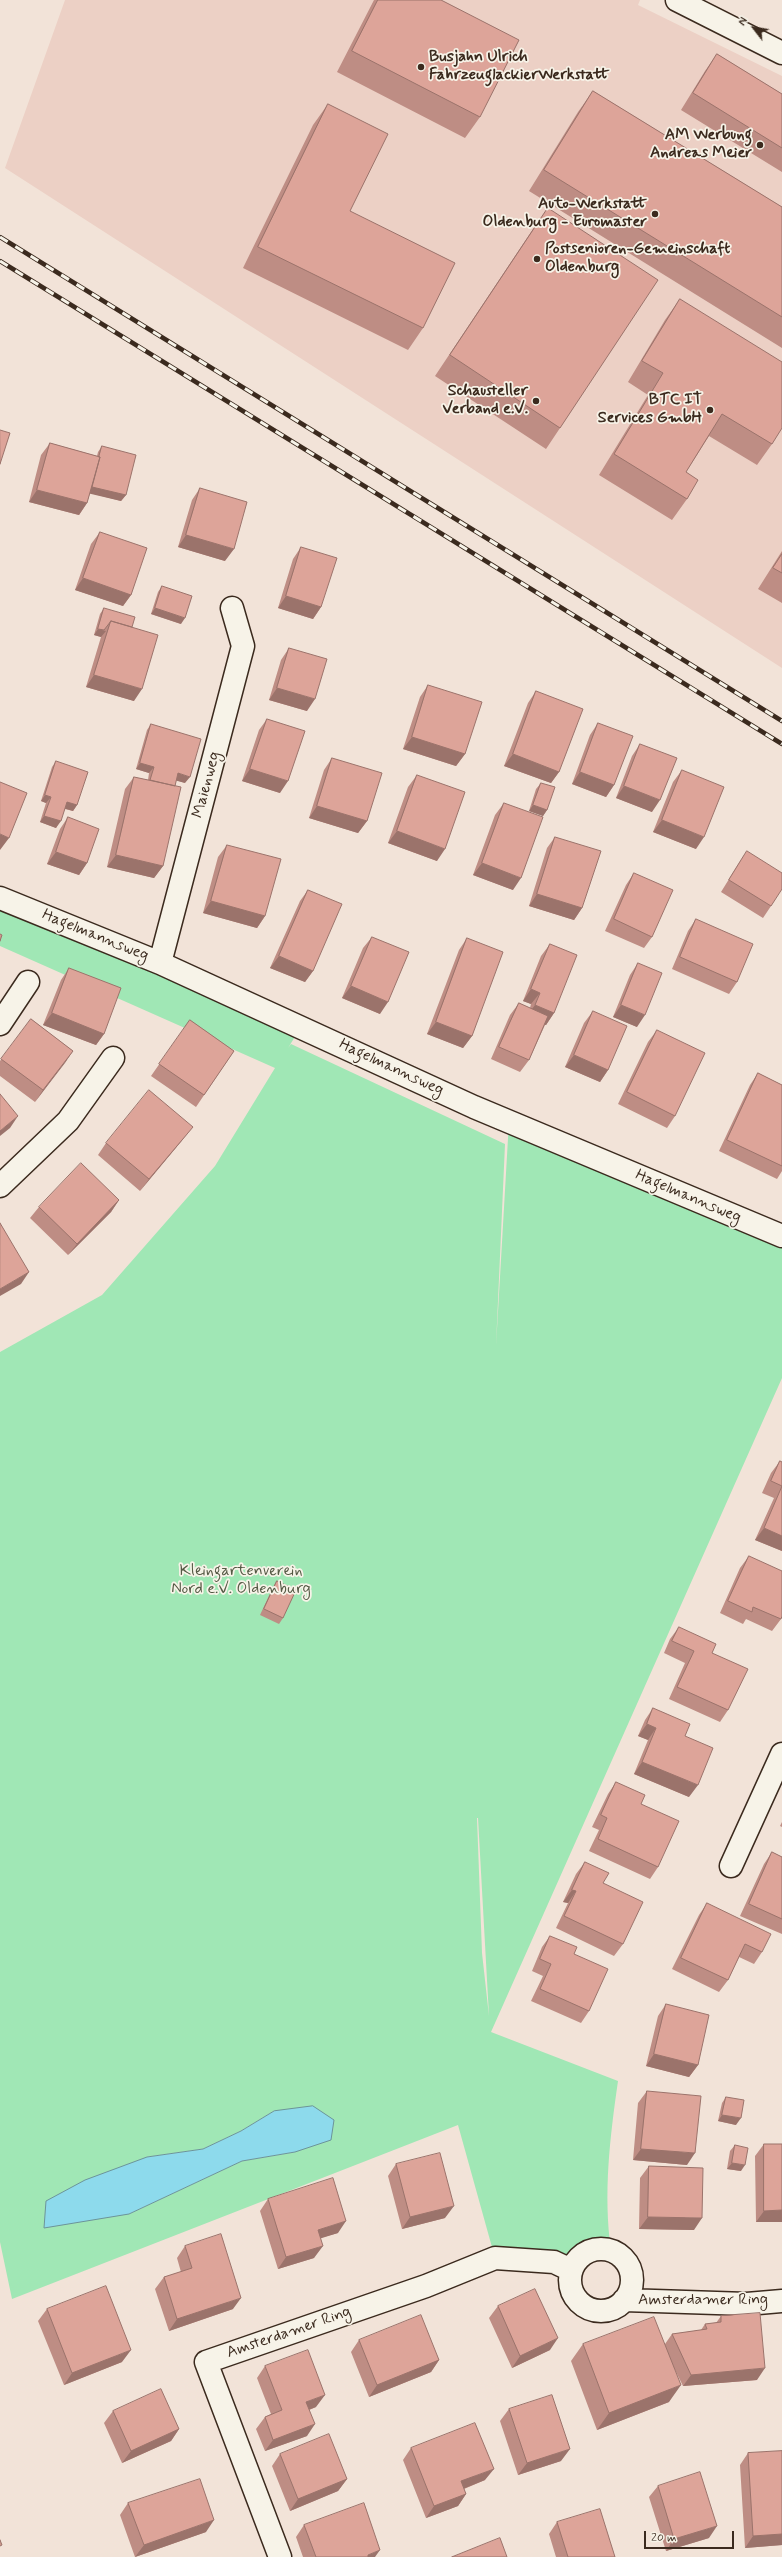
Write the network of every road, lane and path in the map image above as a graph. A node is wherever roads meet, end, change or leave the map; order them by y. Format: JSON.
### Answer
{"nodes":[{"id":1,"x":677,"y":0,"type":"edge"},
{"id":2,"x":782,"y":53,"type":"edge"},
{"id":3,"x":232,"y":608,"type":"dead end"},
{"id":4,"x":0,"y":898,"type":"edge"},
{"id":5,"x":160,"y":963,"type":"junction"},
{"id":6,"x":28,"y":982,"type":"dead end"},
{"id":7,"x":0,"y":1024,"type":"edge"},
{"id":8,"x":113,"y":1058,"type":"dead end"},
{"id":9,"x":0,"y":1186,"type":"edge"},
{"id":10,"x":782,"y":1236,"type":"edge"},
{"id":11,"x":782,"y":1754,"type":"edge"},
{"id":12,"x":731,"y":1866,"type":"dead end"},
{"id":13,"x":571,"y":2270,"type":"junction"},
{"id":14,"x":624,"y":2300,"type":"junction"},
{"id":15,"x":782,"y":2302,"type":"edge"},
{"id":16,"x":280,"y":2557,"type":"edge"}],
"edges":[{"from":1,"to":2,"type":"street"},
{"from":3,"to":5,"type":"street","name":"Maienweg"},
{"from":4,"to":5,"type":"street","name":"Hagelmannsweg"},
{"from":5,"to":10,"type":"street","name":"Hagelmannsweg"},
{"from":6,"to":7,"type":"street"},
{"from":8,"to":9,"type":"street"},
{"from":11,"to":12,"type":"street"},
{"from":13,"to":14,"type":"street","name":"Amsterdamer Ring"},
{"from":13,"to":14,"type":"street","name":"Amsterdamer Ring"},
{"from":13,"to":16,"type":"street","name":"Amsterdamer Ring"},
{"from":14,"to":15,"type":"street","name":"Amsterdamer Ring"}]}
